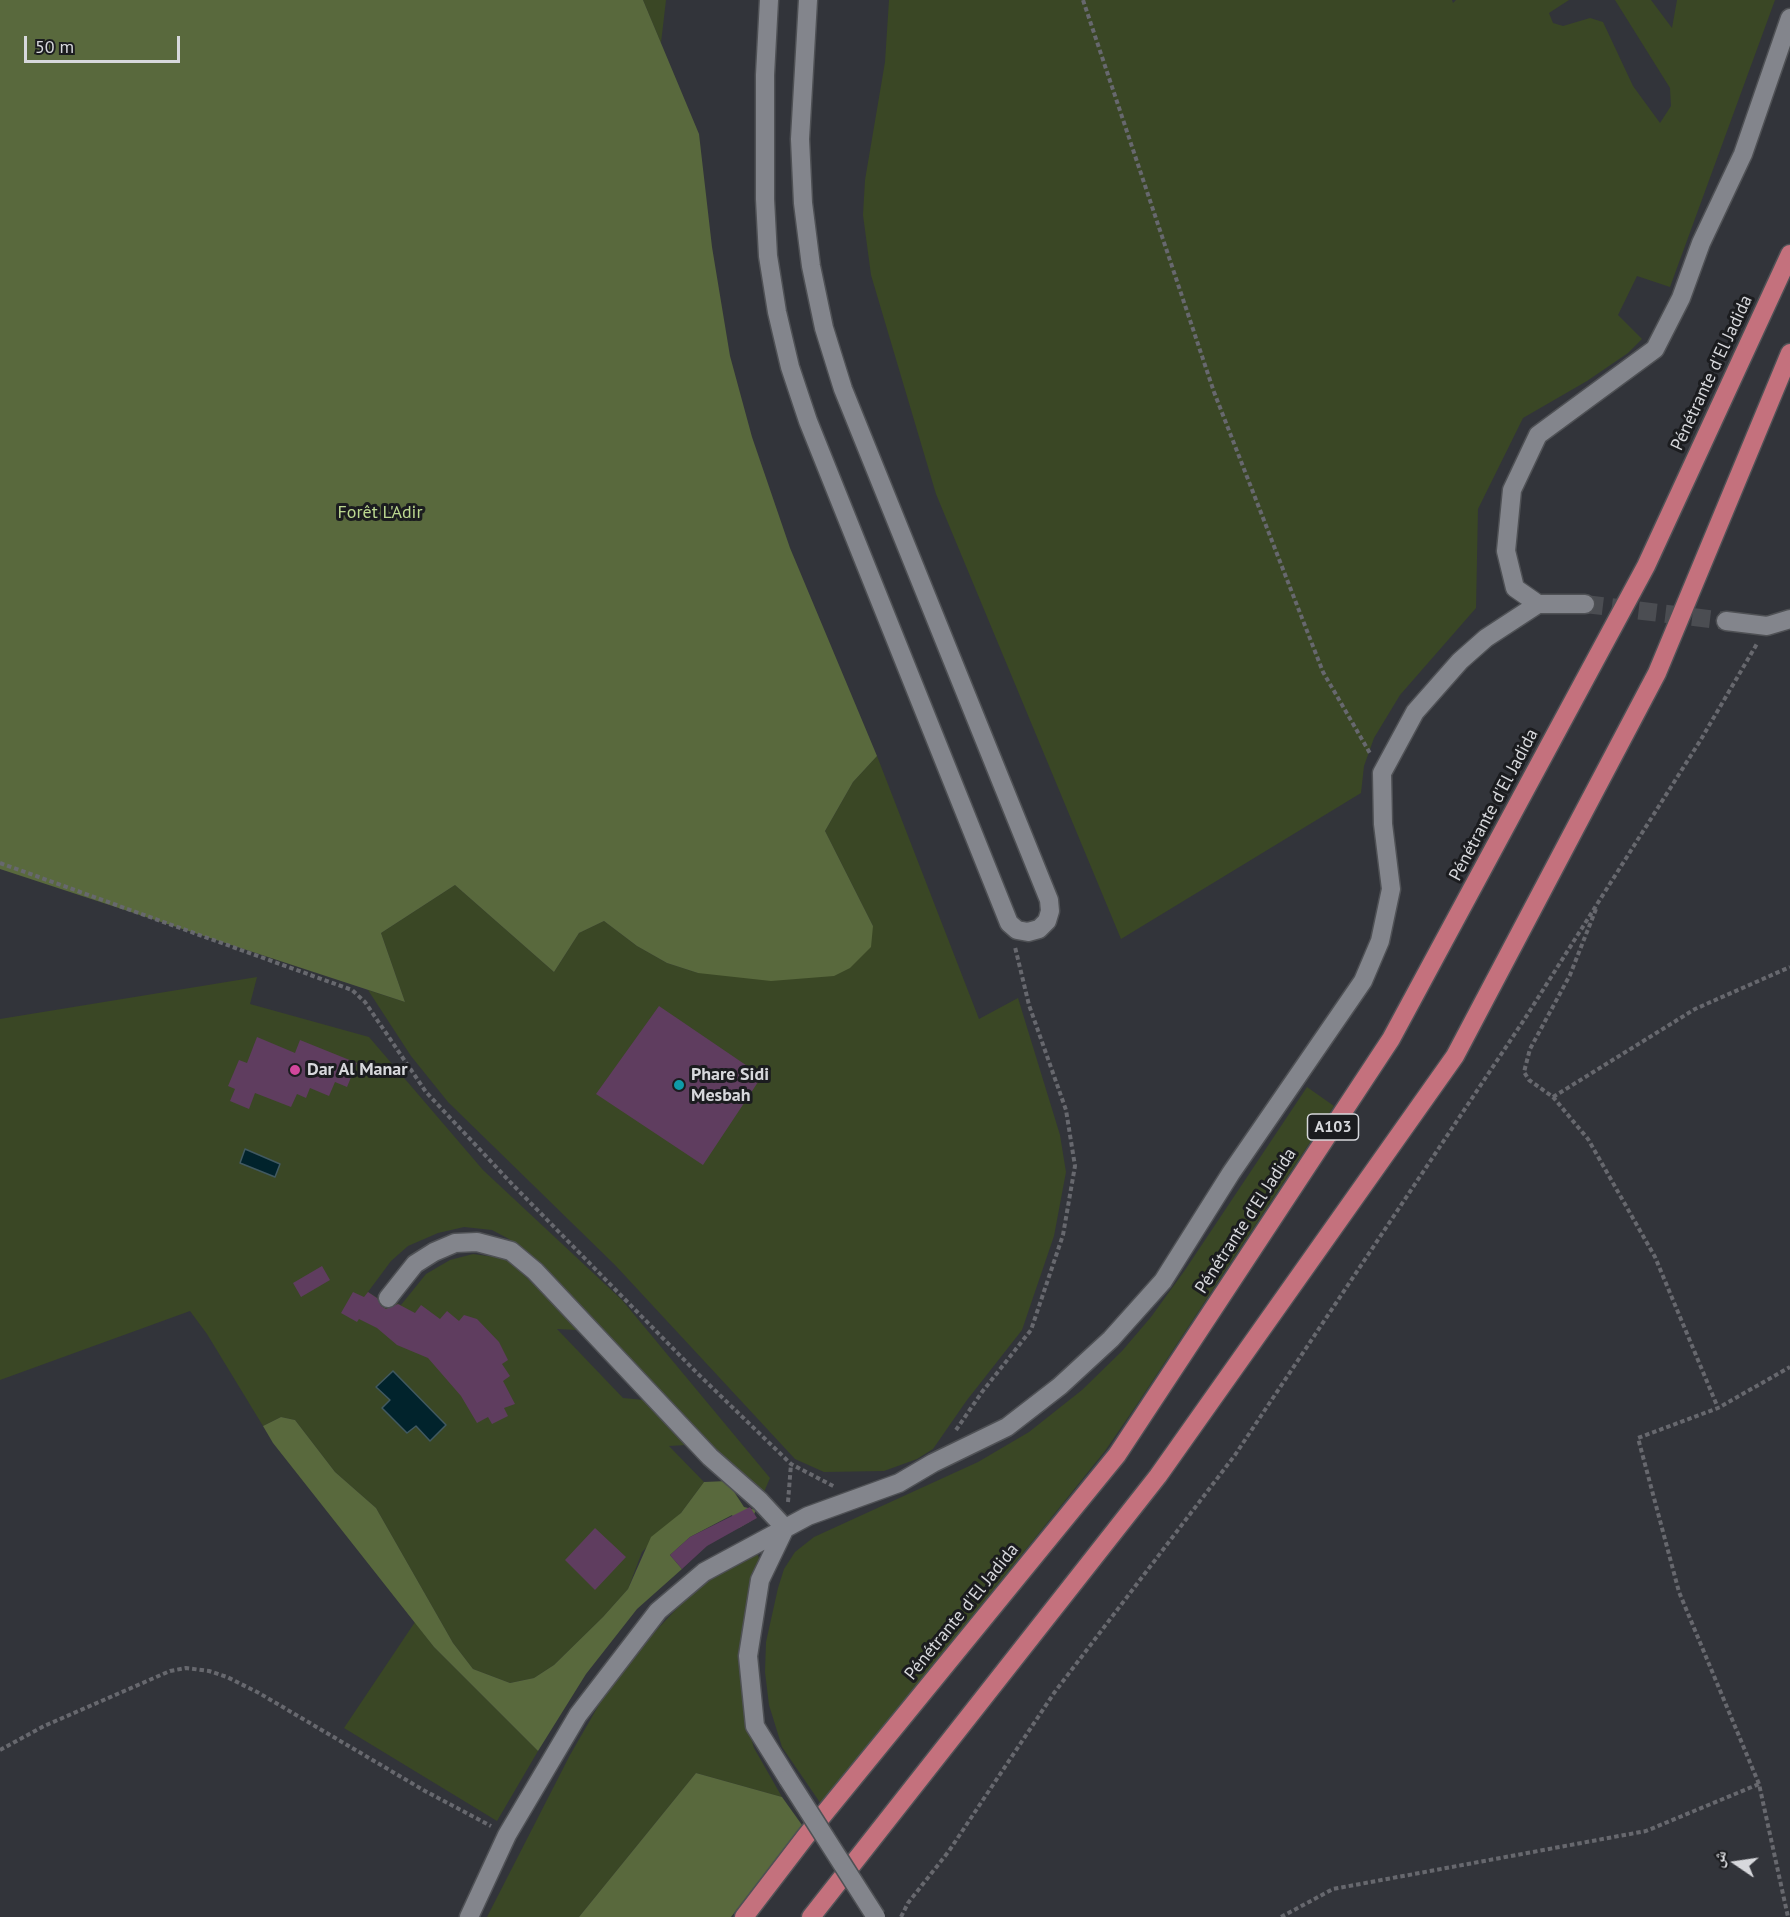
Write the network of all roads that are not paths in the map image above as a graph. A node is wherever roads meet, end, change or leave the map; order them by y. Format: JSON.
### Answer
{"nodes":[{"id":1,"x":769,"y":0,"type":"edge"},
{"id":2,"x":808,"y":0,"type":"edge"},
{"id":3,"x":1790,"y":18,"type":"edge"},
{"id":4,"x":1790,"y":254,"type":"edge"},
{"id":5,"x":1790,"y":353,"type":"edge"},
{"id":6,"x":1538,"y":604,"type":"junction"},
{"id":7,"x":1585,"y":604,"type":"tunnel mouth"},
{"id":8,"x":1790,"y":619,"type":"edge"},
{"id":9,"x":1726,"y":621,"type":"tunnel mouth"},
{"id":10,"x":388,"y":1298,"type":"dead end"},
{"id":11,"x":786,"y":1528,"type":"junction"},
{"id":12,"x":469,"y":1917,"type":"edge"},
{"id":13,"x":744,"y":1917,"type":"edge"},
{"id":14,"x":811,"y":1917,"type":"edge"},
{"id":15,"x":876,"y":1917,"type":"edge"}],
"edges":[{"from":1,"to":2,"type":"street"},
{"from":3,"to":6,"type":"street"},
{"from":4,"to":13,"type":"highway","name":"Pénétrante d'El Jadida","number":"A103"},
{"from":5,"to":14,"type":"highway"},
{"from":6,"to":7,"type":"street"},
{"from":6,"to":11,"type":"street"},
{"from":8,"to":9,"type":"street"},
{"from":10,"to":11,"type":"street"},
{"from":11,"to":12,"type":"street"},
{"from":11,"to":15,"type":"street","bridge":true}]}
